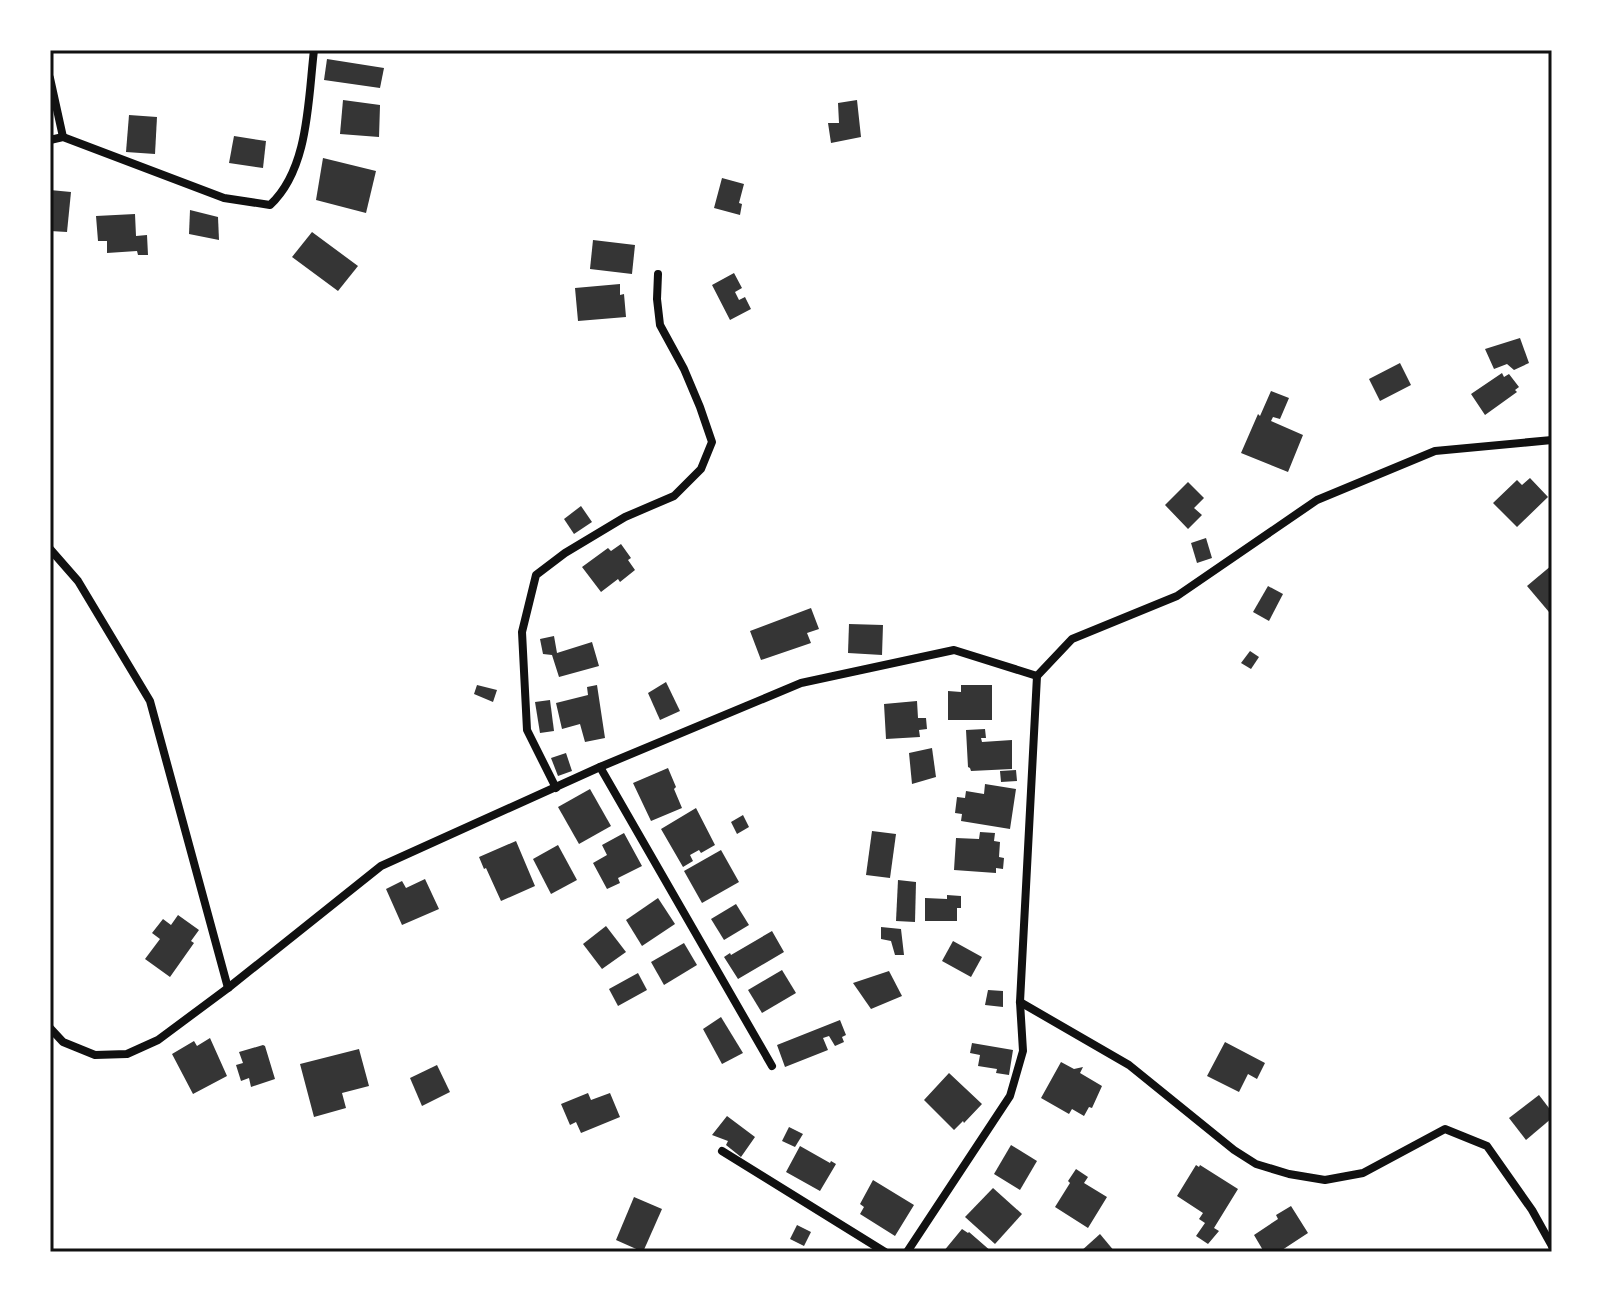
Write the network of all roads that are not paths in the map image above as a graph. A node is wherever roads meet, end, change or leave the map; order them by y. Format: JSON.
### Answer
{"nodes":[{"id":1,"x":314,"y":50,"type":"edge"},
{"id":2,"x":50,"y":78,"type":"edge"},
{"id":3,"x":63,"y":137,"type":"junction"},
{"id":4,"x":50,"y":140,"type":"edge"},
{"id":5,"x":658,"y":274,"type":"dead end"},
{"id":6,"x":1552,"y":440,"type":"edge"},
{"id":7,"x":50,"y":549,"type":"edge"},
{"id":8,"x":1037,"y":676,"type":"junction"},
{"id":9,"x":600,"y":767,"type":"junction"},
{"id":10,"x":556,"y":788,"type":"junction"},
{"id":11,"x":228,"y":988,"type":"junction"},
{"id":12,"x":1020,"y":1002,"type":"junction"},
{"id":13,"x":50,"y":1028,"type":"edge"},
{"id":14,"x":772,"y":1066,"type":"dead end"},
{"id":15,"x":722,"y":1151,"type":"dead end"},
{"id":16,"x":1552,"y":1246,"type":"edge"},
{"id":17,"x":885,"y":1252,"type":"edge"},
{"id":18,"x":907,"y":1252,"type":"edge"}],
"edges":[{"from":1,"to":3,"type":"street"},
{"from":2,"to":3,"type":"street"},
{"from":3,"to":4,"type":"street"},
{"from":5,"to":10,"type":"street"},
{"from":6,"to":8,"type":"street"},
{"from":7,"to":11,"type":"street"},
{"from":8,"to":9,"type":"street"},
{"from":8,"to":12,"type":"street"},
{"from":9,"to":10,"type":"street"},
{"from":9,"to":14,"type":"street"},
{"from":10,"to":11,"type":"street"},
{"from":11,"to":13,"type":"street"},
{"from":12,"to":16,"type":"street"},
{"from":12,"to":18,"type":"street"},
{"from":15,"to":17,"type":"street"}]}
